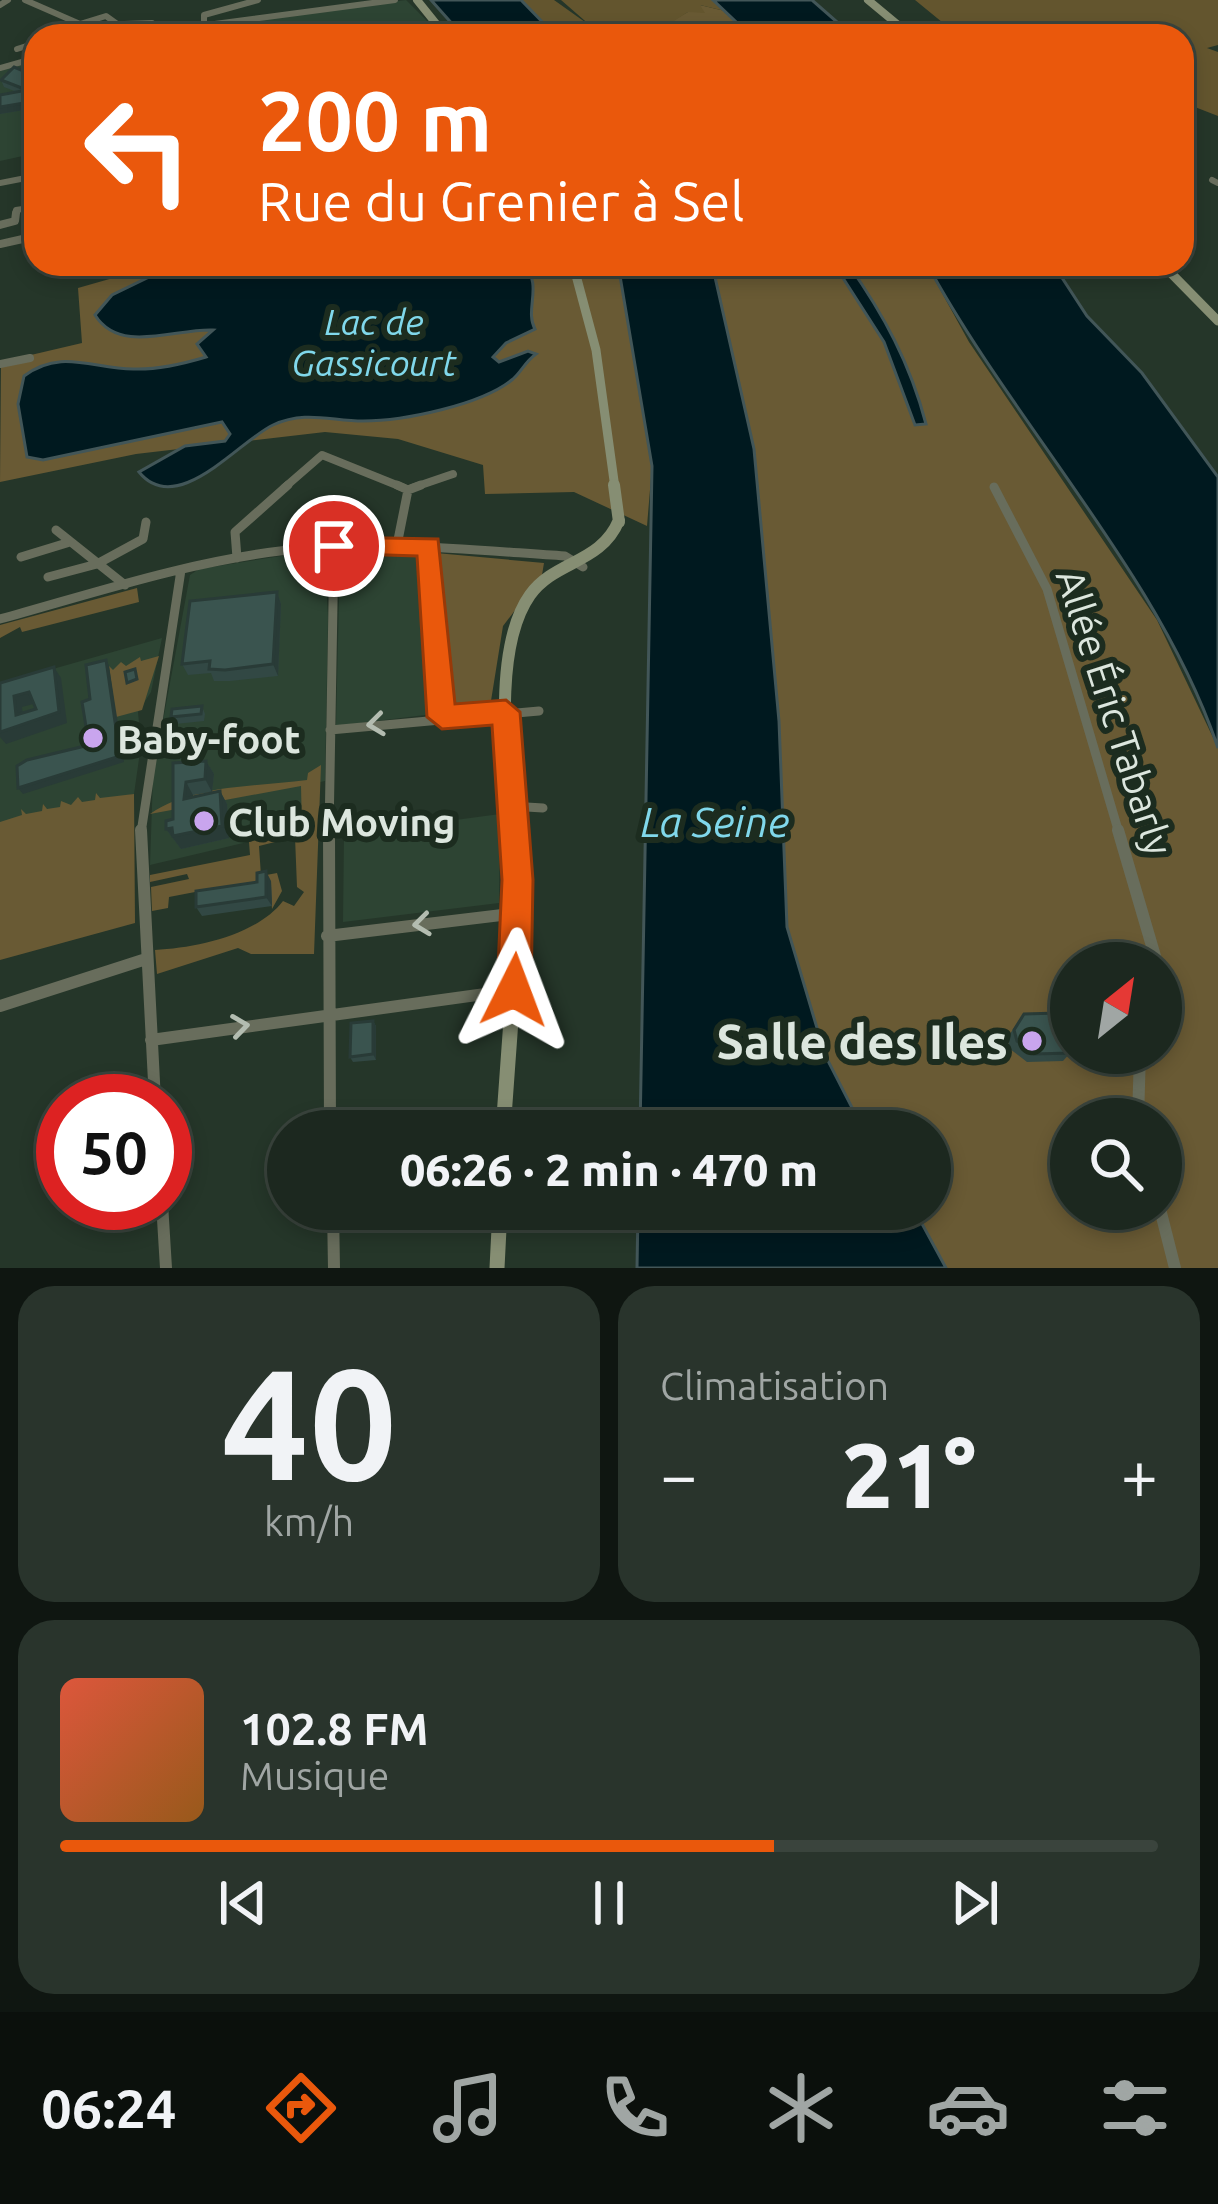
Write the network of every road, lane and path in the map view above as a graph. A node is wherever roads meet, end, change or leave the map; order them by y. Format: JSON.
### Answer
{"nodes":[{"id":1,"x":8,"y":0,"type":"edge"},
{"id":2,"x":25,"y":0,"type":"edge"},
{"id":3,"x":48,"y":0,"type":"edge"},
{"id":4,"x":258,"y":0,"type":"edge"},
{"id":5,"x":395,"y":0,"type":"edge"},
{"id":6,"x":417,"y":0,"type":"edge"},
{"id":7,"x":868,"y":0,"type":"edge"},
{"id":8,"x":0,"y":4,"type":"edge"},
{"id":9,"x":37,"y":4,"type":"junction"},
{"id":10,"x":152,"y":23,"type":"dead end"},
{"id":11,"x":80,"y":24,"type":"joint"},
{"id":12,"x":124,"y":24,"type":"joint"},
{"id":13,"x":204,"y":24,"type":"edge"},
{"id":14,"x":212,"y":24,"type":"edge"},
{"id":15,"x":436,"y":24,"type":"edge"},
{"id":16,"x":898,"y":24,"type":"edge"},
{"id":17,"x":24,"y":47,"type":"edge"},
{"id":18,"x":17,"y":49,"type":"dead end"},
{"id":19,"x":24,"y":209,"type":"edge"},
{"id":20,"x":0,"y":227,"type":"edge"},
{"id":21,"x":0,"y":244,"type":"edge"},
{"id":22,"x":576,"y":276,"type":"edge"},
{"id":23,"x":1174,"y":276,"type":"edge"},
{"id":24,"x":1218,"y":321,"type":"edge"},
{"id":25,"x":30,"y":358,"type":"dead end"},
{"id":26,"x":0,"y":364,"type":"edge"},
{"id":27,"x":453,"y":474,"type":"dead end"},
{"id":28,"x":994,"y":487,"type":"dead end"},
{"id":29,"x":408,"y":490,"type":"junction"},
{"id":30,"x":146,"y":522,"type":"dead end"},
{"id":31,"x":56,"y":530,"type":"dead end"},
{"id":32,"x":70,"y":542,"type":"junction"},
{"id":33,"x":398,"y":545,"type":"junction"},
{"id":34,"x":334,"y":546,"type":"junction"},
{"id":35,"x":429,"y":546,"type":"junction"},
{"id":36,"x":21,"y":556,"type":"dead end"},
{"id":37,"x":237,"y":558,"type":"junction"},
{"id":38,"x":97,"y":564,"type":"junction"},
{"id":39,"x":568,"y":564,"type":"junction"},
{"id":40,"x":181,"y":570,"type":"junction"},
{"id":41,"x":48,"y":577,"type":"dead end"},
{"id":42,"x":125,"y":585,"type":"junction"},
{"id":43,"x":0,"y":619,"type":"edge"},
{"id":44,"x":539,"y":711,"type":"dead end"},
{"id":45,"x":506,"y":712,"type":"junction"},
{"id":46,"x":442,"y":717,"type":"junction"},
{"id":47,"x":330,"y":730,"type":"junction"},
{"id":48,"x":511,"y":806,"type":"junction"},
{"id":49,"x":543,"y":808,"type":"dead end"},
{"id":50,"x":518,"y":913,"type":"junction"},
{"id":51,"x":327,"y":936,"type":"junction"},
{"id":52,"x":1151,"y":942,"type":"edge"},
{"id":53,"x":146,"y":959,"type":"junction"},
{"id":54,"x":514,"y":990,"type":"junction"},
{"id":55,"x":0,"y":1006,"type":"edge"},
{"id":56,"x":328,"y":1014,"type":"junction"},
{"id":57,"x":152,"y":1040,"type":"junction"},
{"id":58,"x":154,"y":1074,"type":"edge"},
{"id":59,"x":330,"y":1110,"type":"edge"},
{"id":60,"x":505,"y":1110,"type":"edge"},
{"id":61,"x":164,"y":1230,"type":"edge"},
{"id":62,"x":333,"y":1230,"type":"edge"},
{"id":63,"x":499,"y":1230,"type":"edge"},
{"id":64,"x":1165,"y":1230,"type":"edge"},
{"id":65,"x":166,"y":1268,"type":"edge"},
{"id":66,"x":334,"y":1268,"type":"edge"},
{"id":67,"x":497,"y":1268,"type":"edge"},
{"id":68,"x":1175,"y":1268,"type":"edge"}],
"edges":[{"from":1,"to":8,"type":"street"},
{"from":2,"to":9,"type":"street"},
{"from":3,"to":9,"type":"street"},
{"from":4,"to":13,"type":"street"},
{"from":5,"to":14,"type":"street"},
{"from":6,"to":15,"type":"main road"},
{"from":7,"to":16,"type":"main road"},
{"from":9,"to":11,"type":"street"},
{"from":10,"to":12,"type":"street"},
{"from":11,"to":12,"type":"street"},
{"from":17,"to":18,"type":"street"},
{"from":19,"to":20,"type":"street"},
{"from":20,"to":21,"type":"street"},
{"from":22,"to":39,"type":"main road"},
{"from":23,"to":24,"type":"main road"},
{"from":25,"to":26,"type":"street"},
{"from":27,"to":29,"type":"street"},
{"from":28,"to":52,"type":"street","name":"Allée Éric Tabarly"},
{"from":29,"to":33,"type":"street"},
{"from":29,"to":37,"type":"street"},
{"from":30,"to":38,"type":"street"},
{"from":31,"to":32,"type":"street"},
{"from":32,"to":36,"type":"street"},
{"from":32,"to":38,"type":"street"},
{"from":33,"to":34,"type":"street"},
{"from":33,"to":35,"type":"street"},
{"from":34,"to":37,"type":"street"},
{"from":34,"to":47,"type":"street"},
{"from":35,"to":39,"type":"street"},
{"from":35,"to":46,"type":"street"},
{"from":37,"to":40,"type":"street"},
{"from":38,"to":41,"type":"street"},
{"from":38,"to":42,"type":"street"},
{"from":39,"to":45,"type":"main road"},
{"from":40,"to":42,"type":"street"},
{"from":40,"to":53,"type":"street"},
{"from":42,"to":43,"type":"street"},
{"from":44,"to":45,"type":"street"},
{"from":45,"to":46,"type":"street"},
{"from":45,"to":48,"type":"main road"},
{"from":46,"to":47,"type":"street","one_way":true},
{"from":47,"to":51,"type":"street"},
{"from":48,"to":49,"type":"street"},
{"from":48,"to":50,"type":"main road"},
{"from":50,"to":51,"type":"street","one_way":true},
{"from":50,"to":54,"type":"main road"},
{"from":51,"to":56,"type":"street"},
{"from":53,"to":55,"type":"street"},
{"from":53,"to":57,"type":"street"},
{"from":54,"to":56,"type":"street"},
{"from":54,"to":60,"type":"main road"},
{"from":57,"to":56,"type":"street","one_way":true},
{"from":56,"to":59,"type":"street"},
{"from":57,"to":58,"type":"street"},
{"from":61,"to":65,"type":"street"},
{"from":62,"to":66,"type":"street"},
{"from":63,"to":67,"type":"main road"},
{"from":64,"to":68,"type":"street"}]}
